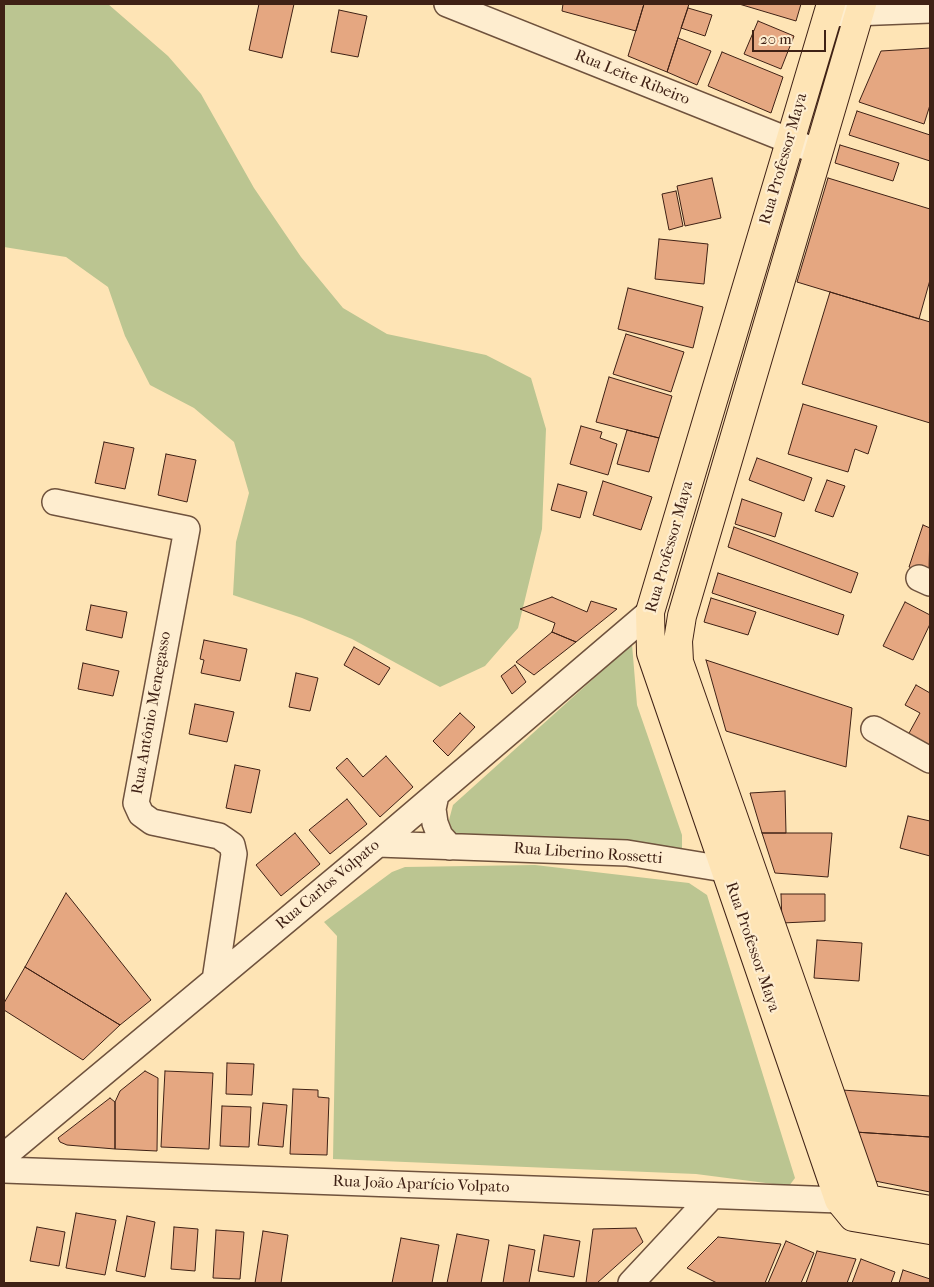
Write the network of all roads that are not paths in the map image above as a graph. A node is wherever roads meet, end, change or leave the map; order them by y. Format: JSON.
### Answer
{"nodes":[{"id":1,"x":447,"y":4,"type":"edge"},
{"id":2,"x":860,"y":8,"type":"edge"},
{"id":3,"x":829,"y":9,"type":"edge"},
{"id":4,"x":930,"y":10,"type":"edge"},
{"id":5,"x":790,"y":140,"type":"junction"},
{"id":6,"x":818,"y":152,"type":"junction"},
{"id":7,"x":747,"y":286,"type":"junction"},
{"id":8,"x":777,"y":294,"type":"junction"},
{"id":9,"x":709,"y":412,"type":"junction"},
{"id":10,"x":740,"y":419,"type":"junction"},
{"id":11,"x":55,"y":502,"type":"dead end"},
{"id":12,"x":650,"y":612,"type":"junction"},
{"id":13,"x":682,"y":616,"type":"junction"},
{"id":14,"x":874,"y":728,"type":"dead end"},
{"id":15,"x":930,"y":760,"type":"edge"},
{"id":16,"x":436,"y":795,"type":"junction"},
{"id":17,"x":378,"y":844,"type":"junction"},
{"id":18,"x":450,"y":846,"type":"junction"},
{"id":19,"x":751,"y":867,"type":"junction"},
{"id":20,"x":724,"y":869,"type":"junction"},
{"id":21,"x":215,"y":980,"type":"junction"},
{"id":22,"x":4,"y":1156,"type":"edge"},
{"id":23,"x":4,"y":1170,"type":"edge"},
{"id":24,"x":712,"y":1196,"type":"junction"},
{"id":25,"x":867,"y":1199,"type":"junction"},
{"id":26,"x":839,"y":1200,"type":"junction"},
{"id":27,"x":930,"y":1210,"type":"edge"},
{"id":28,"x":930,"y":1230,"type":"edge"},
{"id":29,"x":631,"y":1283,"type":"edge"}],
"edges":[{"from":1,"to":5,"type":"street","name":"Rua Leite Ribeiro"},
{"from":2,"to":3,"type":"street"},
{"from":2,"to":4,"type":"street"},
{"from":2,"to":6,"type":"main road","name":"Rua Professor Maya"},
{"from":3,"to":5,"type":"main road","name":"Rua Professor Maya"},
{"from":5,"to":6,"type":"street","name":"Rua Leite Ribeiro"},
{"from":5,"to":7,"type":"main road","name":"Rua Professor Maya"},
{"from":6,"to":8,"type":"main road","name":"Rua Professor Maya"},
{"from":7,"to":8,"type":"main road"},
{"from":7,"to":9,"type":"main road","name":"Rua Professor Maya"},
{"from":8,"to":10,"type":"main road","name":"Rua Professor Maya"},
{"from":9,"to":10,"type":"main road"},
{"from":9,"to":12,"type":"main road","name":"Rua Professor Maya"},
{"from":10,"to":13,"type":"main road","name":"Rua Professor Maya"},
{"from":11,"to":21,"type":"street","name":"Rua Antônio Menegasso"},
{"from":12,"to":13,"type":"main road"},
{"from":12,"to":16,"type":"street","name":"Rua Carlos Volpato"},
{"from":12,"to":20,"type":"main road","name":"Rua Professor Maya"},
{"from":13,"to":19,"type":"main road","name":"Rua Professor Maya"},
{"from":14,"to":15,"type":"street"},
{"from":16,"to":17,"type":"street","name":"Rua Carlos Volpato"},
{"from":16,"to":18,"type":"street"},
{"from":17,"to":18,"type":"street","name":"Rua Liberino Rossetti"},
{"from":17,"to":21,"type":"street","name":"Rua Carlos Volpato"},
{"from":18,"to":20,"type":"street","name":"Rua Liberino Rossetti"},
{"from":19,"to":20,"type":"main road"},
{"from":19,"to":25,"type":"main road","name":"Rua Professor Maya"},
{"from":20,"to":26,"type":"main road","name":"Rua Professor Maya"},
{"from":21,"to":22,"type":"street","name":"Rua Carlos Volpato"},
{"from":23,"to":24,"type":"street","name":"Rua João Aparício Volpato"},
{"from":24,"to":26,"type":"street","name":"Rua João Aparício Volpato"},
{"from":24,"to":29,"type":"street"},
{"from":25,"to":26,"type":"main road"},
{"from":25,"to":27,"type":"main road"},
{"from":26,"to":28,"type":"main road"}]}
